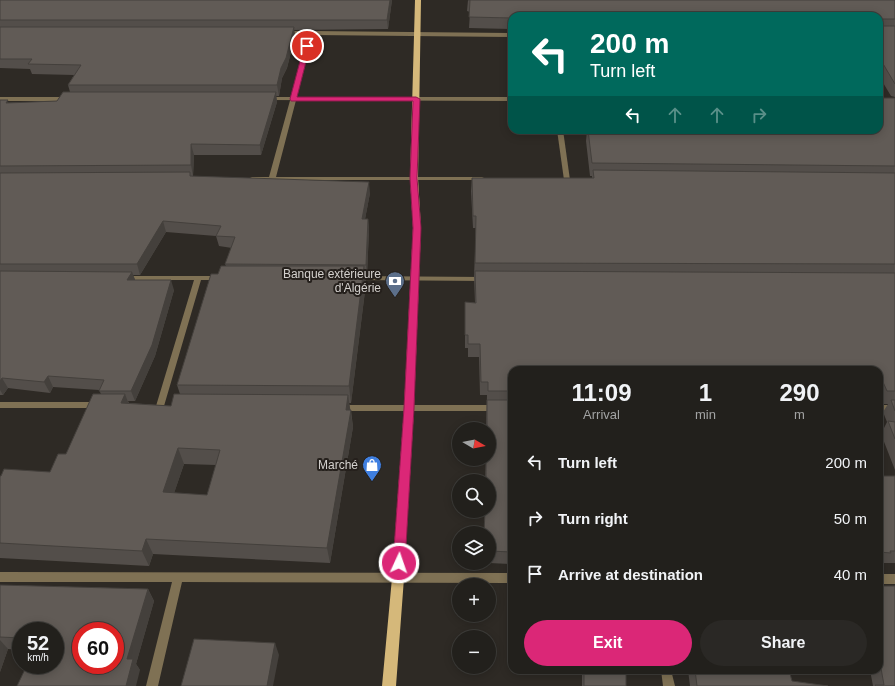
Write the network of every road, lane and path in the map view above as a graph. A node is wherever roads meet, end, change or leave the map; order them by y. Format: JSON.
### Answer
{"nodes":[{"id":1,"x":418,"y":0,"type":"edge"},
{"id":2,"x":280,"y":33,"type":"edge"},
{"id":3,"x":310,"y":33,"type":"junction"},
{"id":4,"x":417,"y":34,"type":"junction"},
{"id":5,"x":508,"y":35,"type":"edge"},
{"id":6,"x":0,"y":99,"type":"edge"},
{"id":7,"x":79,"y":99,"type":"edge"},
{"id":8,"x":262,"y":99,"type":"edge"},
{"id":9,"x":293,"y":99,"type":"junction"},
{"id":10,"x":416,"y":99,"type":"junction"},
{"id":11,"x":508,"y":99,"type":"edge"},
{"id":12,"x":561,"y":134,"type":"edge"},
{"id":13,"x":414,"y":178,"type":"junction"},
{"id":14,"x":241,"y":179,"type":"edge"},
{"id":15,"x":272,"y":179,"type":"junction"},
{"id":16,"x":490,"y":179,"type":"edge"},
{"id":17,"x":560,"y":180,"type":"edge"},
{"id":18,"x":567,"y":180,"type":"junction"},
{"id":19,"x":575,"y":180,"type":"edge"},
{"id":20,"x":119,"y":278,"type":"edge"},
{"id":21,"x":198,"y":278,"type":"junction"},
{"id":22,"x":229,"y":278,"type":"edge"},
{"id":23,"x":345,"y":278,"type":"edge"},
{"id":24,"x":414,"y":278,"type":"junction"},
{"id":25,"x":493,"y":279,"type":"edge"},
{"id":26,"x":0,"y":404,"type":"edge"},
{"id":27,"x":107,"y":406,"type":"edge"},
{"id":28,"x":160,"y":406,"type":"edge"},
{"id":29,"x":331,"y":408,"type":"edge"},
{"id":30,"x":409,"y":408,"type":"junction"},
{"id":31,"x":508,"y":408,"type":"edge"},
{"id":32,"x":883,"y":408,"type":"edge"},
{"id":33,"x":895,"y":408,"type":"edge"},
{"id":34,"x":0,"y":577,"type":"edge"},
{"id":35,"x":178,"y":578,"type":"junction"},
{"id":36,"x":398,"y":578,"type":"junction"},
{"id":37,"x":508,"y":578,"type":"edge"},
{"id":38,"x":883,"y":578,"type":"edge"},
{"id":39,"x":895,"y":579,"type":"edge"},
{"id":40,"x":667,"y":674,"type":"edge"},
{"id":41,"x":152,"y":686,"type":"edge"},
{"id":42,"x":389,"y":686,"type":"edge"},
{"id":43,"x":669,"y":686,"type":"edge"}],
"edges":[{"from":1,"to":4,"type":"main road"},
{"from":2,"to":3,"type":"street"},
{"from":3,"to":4,"type":"street"},
{"from":3,"to":9,"type":"street"},
{"from":4,"to":5,"type":"street"},
{"from":4,"to":10,"type":"main road"},
{"from":6,"to":7,"type":"street"},
{"from":8,"to":9,"type":"street"},
{"from":9,"to":10,"type":"street"},
{"from":9,"to":15,"type":"street"},
{"from":10,"to":11,"type":"street"},
{"from":10,"to":13,"type":"main road"},
{"from":12,"to":18,"type":"street"},
{"from":13,"to":15,"type":"street"},
{"from":13,"to":16,"type":"street"},
{"from":13,"to":24,"type":"main road"},
{"from":14,"to":15,"type":"street"},
{"from":17,"to":18,"type":"street"},
{"from":18,"to":19,"type":"street"},
{"from":20,"to":21,"type":"street"},
{"from":21,"to":22,"type":"street"},
{"from":21,"to":28,"type":"street"},
{"from":23,"to":24,"type":"street"},
{"from":24,"to":25,"type":"street"},
{"from":24,"to":30,"type":"main road"},
{"from":26,"to":27,"type":"street"},
{"from":29,"to":30,"type":"street"},
{"from":30,"to":31,"type":"street"},
{"from":30,"to":36,"type":"main road"},
{"from":32,"to":33,"type":"street"},
{"from":34,"to":35,"type":"street"},
{"from":35,"to":36,"type":"street"},
{"from":35,"to":41,"type":"street"},
{"from":36,"to":37,"type":"street"},
{"from":36,"to":42,"type":"main road"},
{"from":38,"to":39,"type":"street"},
{"from":40,"to":43,"type":"street"}]}
